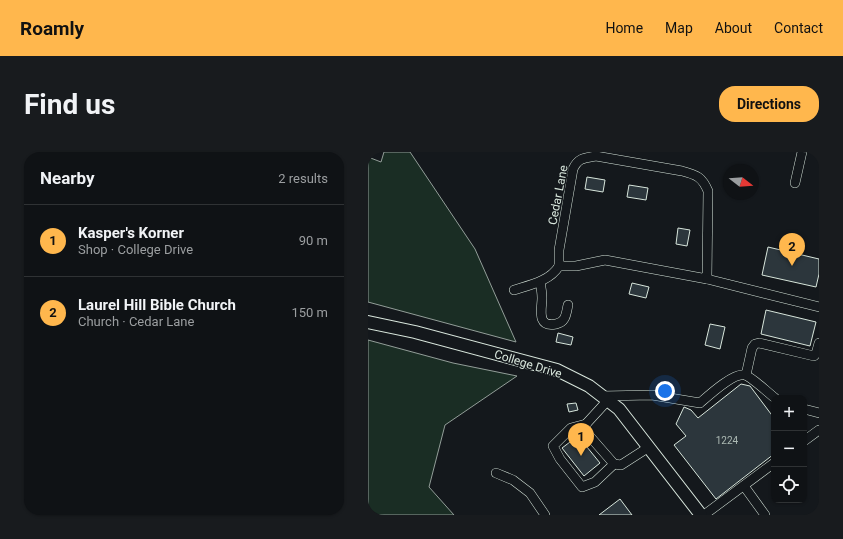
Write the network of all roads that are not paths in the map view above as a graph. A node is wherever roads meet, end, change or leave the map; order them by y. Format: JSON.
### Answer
{"nodes":[{"id":1,"x":802,"y":152,"type":"edge"},
{"id":2,"x":795,"y":183,"type":"dead end"},
{"id":3,"x":559,"y":266,"type":"junction"},
{"id":4,"x":707,"y":279,"type":"junction"},
{"id":5,"x":540,"y":282,"type":"junction"},
{"id":6,"x":514,"y":290,"type":"dead end"},
{"id":7,"x":568,"y":305,"type":"dead end"},
{"id":8,"x":819,"y":308,"type":"edge"},
{"id":9,"x":368,"y":322,"type":"edge"},
{"id":10,"x":819,"y":343,"type":"edge"},
{"id":11,"x":746,"y":375,"type":"junction"},
{"id":12,"x":771,"y":395,"type":"edge"},
{"id":13,"x":605,"y":398,"type":"junction"},
{"id":14,"x":807,"y":410,"type":"edge"},
{"id":15,"x":819,"y":413,"type":"edge"},
{"id":16,"x":586,"y":424,"type":"junction"},
{"id":17,"x":818,"y":432,"type":"edge"},
{"id":18,"x":807,"y":439,"type":"edge"},
{"id":19,"x":648,"y":447,"type":"junction"},
{"id":20,"x":617,"y":465,"type":"junction"},
{"id":21,"x":771,"y":465,"type":"edge"},
{"id":22,"x":496,"y":473,"type":"dead end"},
{"id":23,"x":744,"y":486,"type":"junction"},
{"id":24,"x":545,"y":515,"type":"edge"},
{"id":25,"x":703,"y":515,"type":"edge"},
{"id":26,"x":765,"y":515,"type":"edge"}],
"edges":[{"from":1,"to":2,"type":"street"},
{"from":3,"to":4,"type":"street"},
{"from":3,"to":4,"type":"street","name":"Cedar Lane"},
{"from":3,"to":5,"type":"street"},
{"from":4,"to":8,"type":"street"},
{"from":5,"to":6,"type":"street"},
{"from":5,"to":7,"type":"street"},
{"from":9,"to":13,"type":"main road","name":"College Drive"},
{"from":10,"to":11,"type":"street"},
{"from":11,"to":12,"type":"street"},
{"from":11,"to":13,"type":"street"},
{"from":13,"to":16,"type":"street"},
{"from":13,"to":19,"type":"main road","name":"College Drive"},
{"from":14,"to":15,"type":"street"},
{"from":16,"to":20,"type":"street"},
{"from":16,"to":20,"type":"street"},
{"from":17,"to":18,"type":"street"},
{"from":19,"to":20,"type":"street"},
{"from":19,"to":25,"type":"main road","name":"College Drive"},
{"from":21,"to":23,"type":"street"},
{"from":22,"to":24,"type":"street"},
{"from":23,"to":25,"type":"street"},
{"from":23,"to":26,"type":"street"}]}
